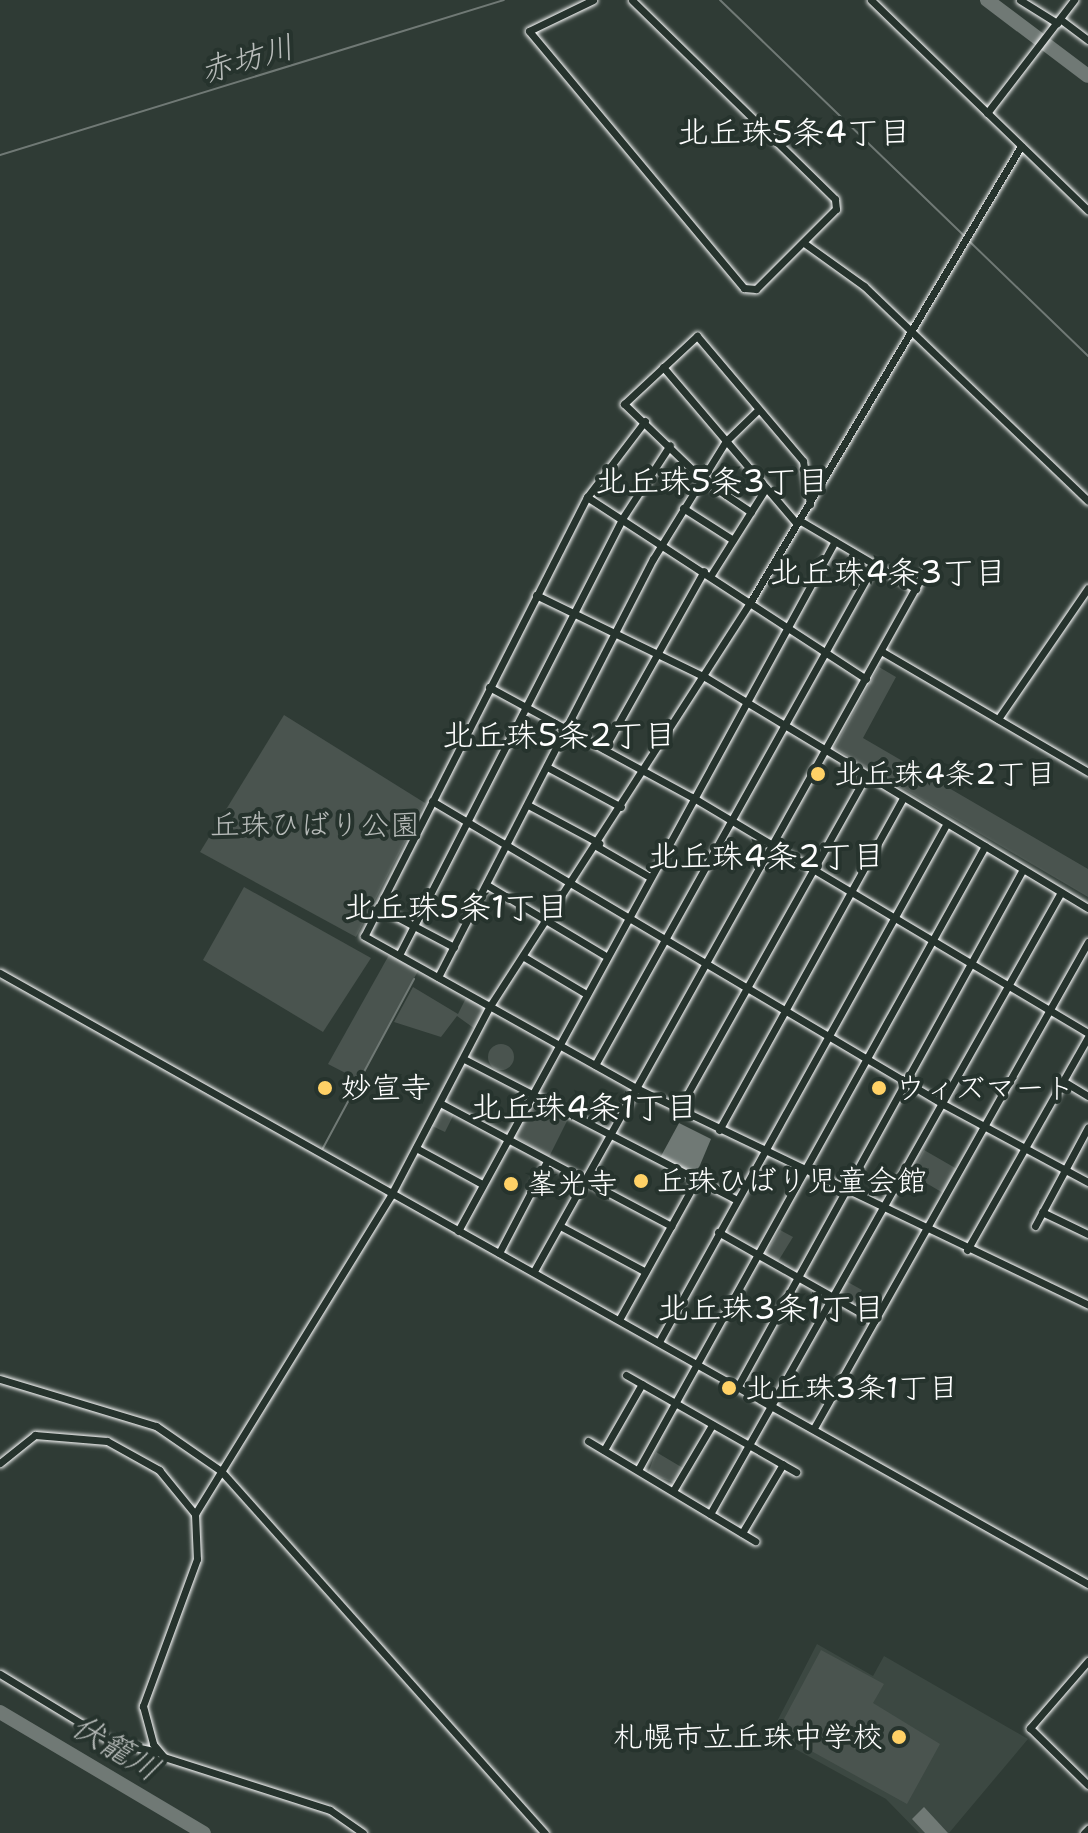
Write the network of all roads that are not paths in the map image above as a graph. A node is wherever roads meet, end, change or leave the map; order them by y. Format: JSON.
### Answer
{"nodes":[{"id":1,"x":593,"y":0,"type":"edge"},
{"id":2,"x":632,"y":0,"type":"edge"},
{"id":3,"x":871,"y":0,"type":"edge"},
{"id":4,"x":1020,"y":0,"type":"edge"},
{"id":5,"x":1031,"y":0,"type":"edge"},
{"id":6,"x":1074,"y":0,"type":"edge"},
{"id":7,"x":1034,"y":9,"type":"junction"},
{"id":8,"x":1056,"y":24,"type":"junction"},
{"id":9,"x":1088,"y":40,"type":"edge"},
{"id":10,"x":987,"y":113,"type":"junction"},
{"id":11,"x":1021,"y":146,"type":"junction"},
{"id":12,"x":1088,"y":210,"type":"edge"},
{"id":13,"x":804,"y":243,"type":"junction"},
{"id":14,"x":913,"y":333,"type":"junction"},
{"id":15,"x":663,"y":367,"type":"junction"},
{"id":16,"x":757,"y":411,"type":"junction"},
{"id":17,"x":645,"y":421,"type":"junction"},
{"id":18,"x":726,"y":441,"type":"junction"},
{"id":19,"x":670,"y":445,"type":"junction"},
{"id":20,"x":701,"y":478,"type":"junction"},
{"id":21,"x":766,"y":488,"type":"junction"},
{"id":22,"x":587,"y":497,"type":"junction"},
{"id":23,"x":1088,"y":501,"type":"edge"},
{"id":24,"x":810,"y":504,"type":"junction"},
{"id":25,"x":683,"y":508,"type":"junction"},
{"id":26,"x":751,"y":512,"type":"junction"},
{"id":27,"x":622,"y":519,"type":"junction"},
{"id":28,"x":798,"y":522,"type":"junction"},
{"id":29,"x":733,"y":540,"type":"junction"},
{"id":30,"x":835,"y":541,"type":"junction"},
{"id":31,"x":662,"y":544,"type":"junction"},
{"id":32,"x":874,"y":565,"type":"junction"},
{"id":33,"x":926,"y":569,"type":"dead end"},
{"id":34,"x":707,"y":573,"type":"junction"},
{"id":35,"x":1088,"y":588,"type":"edge"},
{"id":36,"x":916,"y":589,"type":"junction"},
{"id":37,"x":536,"y":595,"type":"junction"},
{"id":38,"x":751,"y":601,"type":"junction"},
{"id":39,"x":576,"y":615,"type":"junction"},
{"id":40,"x":787,"y":625,"type":"junction"},
{"id":41,"x":616,"y":633,"type":"junction"},
{"id":42,"x":825,"y":651,"type":"junction"},
{"id":43,"x":881,"y":651,"type":"junction"},
{"id":44,"x":658,"y":654,"type":"junction"},
{"id":45,"x":705,"y":677,"type":"junction"},
{"id":46,"x":866,"y":679,"type":"junction"},
{"id":47,"x":489,"y":687,"type":"junction"},
{"id":48,"x":744,"y":701,"type":"junction"},
{"id":49,"x":528,"y":707,"type":"junction"},
{"id":50,"x":998,"y":719,"type":"junction"},
{"id":51,"x":784,"y":725,"type":"junction"},
{"id":52,"x":567,"y":729,"type":"junction"},
{"id":53,"x":604,"y":749,"type":"junction"},
{"id":54,"x":825,"y":752,"type":"junction"},
{"id":55,"x":547,"y":767,"type":"junction"},
{"id":56,"x":645,"y":770,"type":"junction"},
{"id":57,"x":1088,"y":772,"type":"edge"},
{"id":58,"x":866,"y":776,"type":"junction"},
{"id":59,"x":692,"y":797,"type":"junction"},
{"id":60,"x":903,"y":798,"type":"junction"},
{"id":61,"x":432,"y":801,"type":"junction"},
{"id":62,"x":528,"y":805,"type":"junction"},
{"id":63,"x":621,"y":807,"type":"junction"},
{"id":64,"x":731,"y":820,"type":"junction"},
{"id":65,"x":468,"y":822,"type":"junction"},
{"id":66,"x":947,"y":823,"type":"junction"},
{"id":67,"x":598,"y":844,"type":"junction"},
{"id":68,"x":508,"y":845,"type":"junction"},
{"id":69,"x":773,"y":846,"type":"junction"},
{"id":70,"x":985,"y":846,"type":"junction"},
{"id":71,"x":814,"y":869,"type":"junction"},
{"id":72,"x":1023,"y":869,"type":"junction"},
{"id":73,"x":648,"y":876,"type":"junction"},
{"id":74,"x":573,"y":884,"type":"junction"},
{"id":75,"x":487,"y":885,"type":"junction"},
{"id":76,"x":1061,"y":892,"type":"junction"},
{"id":77,"x":852,"y":893,"type":"junction"},
{"id":78,"x":378,"y":907,"type":"junction"},
{"id":79,"x":1088,"y":908,"type":"edge"},
{"id":80,"x":626,"y":916,"type":"junction"},
{"id":81,"x":894,"y":916,"type":"junction"},
{"id":82,"x":548,"y":921,"type":"junction"},
{"id":83,"x":414,"y":926,"type":"junction"},
{"id":84,"x":932,"y":939,"type":"junction"},
{"id":85,"x":665,"y":940,"type":"junction"},
{"id":86,"x":1088,"y":942,"type":"edge"},
{"id":87,"x":454,"y":947,"type":"junction"},
{"id":88,"x":399,"y":955,"type":"junction"},
{"id":89,"x":604,"y":955,"type":"junction"},
{"id":90,"x":524,"y":957,"type":"junction"},
{"id":91,"x":970,"y":963,"type":"junction"},
{"id":92,"x":706,"y":964,"type":"junction"},
{"id":93,"x":0,"y":973,"type":"edge"},
{"id":94,"x":438,"y":977,"type":"junction"},
{"id":95,"x":1009,"y":985,"type":"junction"},
{"id":96,"x":747,"y":988,"type":"junction"},
{"id":97,"x":583,"y":992,"type":"junction"},
{"id":98,"x":490,"y":1006,"type":"junction"},
{"id":99,"x":1052,"y":1009,"type":"junction"},
{"id":100,"x":785,"y":1011,"type":"junction"},
{"id":101,"x":1088,"y":1035,"type":"edge"},
{"id":102,"x":827,"y":1036,"type":"junction"},
{"id":103,"x":555,"y":1042,"type":"junction"},
{"id":104,"x":464,"y":1059,"type":"junction"},
{"id":105,"x":868,"y":1060,"type":"junction"},
{"id":106,"x":595,"y":1065,"type":"junction"},
{"id":107,"x":1063,"y":1081,"type":"junction"},
{"id":108,"x":907,"y":1083,"type":"junction"},
{"id":109,"x":638,"y":1089,"type":"junction"},
{"id":110,"x":530,"y":1091,"type":"junction"},
{"id":111,"x":1088,"y":1096,"type":"edge"},
{"id":112,"x":440,"y":1103,"type":"junction"},
{"id":113,"x":943,"y":1104,"type":"junction"},
{"id":114,"x":679,"y":1109,"type":"junction"},
{"id":115,"x":1088,"y":1127,"type":"edge"},
{"id":116,"x":985,"y":1128,"type":"junction"},
{"id":117,"x":719,"y":1130,"type":"junction"},
{"id":118,"x":612,"y":1134,"type":"junction"},
{"id":119,"x":504,"y":1138,"type":"junction"},
{"id":120,"x":1085,"y":1139,"type":"edge"},
{"id":121,"x":416,"y":1148,"type":"junction"},
{"id":122,"x":1025,"y":1149,"type":"junction"},
{"id":123,"x":763,"y":1152,"type":"junction"},
{"id":124,"x":547,"y":1161,"type":"junction"},
{"id":125,"x":1064,"y":1170,"type":"junction"},
{"id":126,"x":804,"y":1173,"type":"junction"},
{"id":127,"x":697,"y":1179,"type":"junction"},
{"id":128,"x":587,"y":1181,"type":"junction"},
{"id":129,"x":1088,"y":1182,"type":"edge"},
{"id":130,"x":482,"y":1184,"type":"junction"},
{"id":131,"x":845,"y":1192,"type":"junction"},
{"id":132,"x":391,"y":1195,"type":"junction"},
{"id":133,"x":737,"y":1200,"type":"junction"},
{"id":134,"x":884,"y":1210,"type":"junction"},
{"id":135,"x":1042,"y":1212,"type":"junction"},
{"id":136,"x":560,"y":1226,"type":"junction"},
{"id":137,"x":671,"y":1226,"type":"junction"},
{"id":138,"x":1035,"y":1226,"type":"dead end"},
{"id":139,"x":927,"y":1230,"type":"junction"},
{"id":140,"x":458,"y":1231,"type":"junction"},
{"id":141,"x":718,"y":1232,"type":"junction"},
{"id":142,"x":1088,"y":1234,"type":"edge"},
{"id":143,"x":967,"y":1250,"type":"junction"},
{"id":144,"x":499,"y":1253,"type":"junction"},
{"id":145,"x":759,"y":1256,"type":"junction"},
{"id":146,"x":534,"y":1271,"type":"junction"},
{"id":147,"x":644,"y":1271,"type":"junction"},
{"id":148,"x":797,"y":1278,"type":"junction"},
{"id":149,"x":833,"y":1298,"type":"junction"},
{"id":150,"x":1088,"y":1305,"type":"edge"},
{"id":151,"x":620,"y":1318,"type":"junction"},
{"id":152,"x":875,"y":1321,"type":"junction"},
{"id":153,"x":660,"y":1340,"type":"junction"},
{"id":154,"x":700,"y":1365,"type":"junction"},
{"id":155,"x":626,"y":1375,"type":"dead end"},
{"id":156,"x":0,"y":1379,"type":"edge"},
{"id":157,"x":642,"y":1384,"type":"junction"},
{"id":158,"x":738,"y":1386,"type":"junction"},
{"id":159,"x":676,"y":1405,"type":"junction"},
{"id":160,"x":773,"y":1406,"type":"junction"},
{"id":161,"x":712,"y":1425,"type":"junction"},
{"id":162,"x":814,"y":1428,"type":"junction"},
{"id":163,"x":588,"y":1441,"type":"dead end"},
{"id":164,"x":750,"y":1446,"type":"junction"},
{"id":165,"x":604,"y":1450,"type":"junction"},
{"id":166,"x":0,"y":1463,"type":"edge"},
{"id":167,"x":783,"y":1464,"type":"junction"},
{"id":168,"x":638,"y":1470,"type":"junction"},
{"id":169,"x":221,"y":1471,"type":"junction"},
{"id":170,"x":796,"y":1472,"type":"dead end"},
{"id":171,"x":673,"y":1491,"type":"junction"},
{"id":172,"x":195,"y":1514,"type":"junction"},
{"id":173,"x":710,"y":1514,"type":"junction"},
{"id":174,"x":742,"y":1533,"type":"junction"},
{"id":175,"x":755,"y":1541,"type":"dead end"},
{"id":176,"x":1088,"y":1584,"type":"edge"},
{"id":177,"x":1088,"y":1661,"type":"edge"},
{"id":178,"x":0,"y":1674,"type":"edge"},
{"id":179,"x":160,"y":1752,"type":"junction"},
{"id":180,"x":1088,"y":1785,"type":"edge"},
{"id":181,"x":363,"y":1833,"type":"edge"},
{"id":182,"x":545,"y":1833,"type":"edge"}],
"edges":[{"from":1,"to":13,"type":"street"},
{"from":2,"to":13,"type":"street"},
{"from":3,"to":10,"type":"street"},
{"from":4,"to":7,"type":"street"},
{"from":5,"to":7,"type":"street"},
{"from":6,"to":8,"type":"street"},
{"from":7,"to":8,"type":"street"},
{"from":8,"to":9,"type":"street"},
{"from":8,"to":10,"type":"street"},
{"from":10,"to":11,"type":"street"},
{"from":11,"to":12,"type":"street"},
{"from":11,"to":14,"type":"street"},
{"from":13,"to":14,"type":"street"},
{"from":14,"to":23,"type":"street"},
{"from":14,"to":24,"type":"street"},
{"from":15,"to":16,"type":"street"},
{"from":15,"to":17,"type":"street"},
{"from":15,"to":18,"type":"street"},
{"from":16,"to":18,"type":"street"},
{"from":16,"to":24,"type":"street"},
{"from":17,"to":19,"type":"street"},
{"from":17,"to":22,"type":"street"},
{"from":18,"to":20,"type":"street"},
{"from":18,"to":21,"type":"street"},
{"from":19,"to":20,"type":"street"},
{"from":19,"to":27,"type":"street"},
{"from":20,"to":25,"type":"street"},
{"from":20,"to":26,"type":"street"},
{"from":21,"to":26,"type":"street"},
{"from":21,"to":28,"type":"street"},
{"from":22,"to":27,"type":"street"},
{"from":22,"to":37,"type":"street"},
{"from":24,"to":28,"type":"street"},
{"from":25,"to":29,"type":"street"},
{"from":25,"to":31,"type":"street"},
{"from":26,"to":29,"type":"street"},
{"from":27,"to":31,"type":"street"},
{"from":27,"to":39,"type":"street"},
{"from":28,"to":30,"type":"street"},
{"from":28,"to":38,"type":"street"},
{"from":29,"to":34,"type":"street"},
{"from":30,"to":32,"type":"street"},
{"from":30,"to":40,"type":"street"},
{"from":31,"to":34,"type":"street"},
{"from":31,"to":41,"type":"street"},
{"from":32,"to":36,"type":"street"},
{"from":32,"to":42,"type":"street"},
{"from":33,"to":36,"type":"street"},
{"from":34,"to":38,"type":"street"},
{"from":34,"to":44,"type":"street"},
{"from":35,"to":50,"type":"street"},
{"from":36,"to":43,"type":"street"},
{"from":37,"to":39,"type":"street"},
{"from":37,"to":47,"type":"street"},
{"from":38,"to":40,"type":"street"},
{"from":38,"to":45,"type":"street"},
{"from":39,"to":41,"type":"street"},
{"from":39,"to":49,"type":"street"},
{"from":40,"to":42,"type":"street"},
{"from":40,"to":48,"type":"street"},
{"from":41,"to":44,"type":"street"},
{"from":41,"to":52,"type":"street"},
{"from":42,"to":46,"type":"street"},
{"from":42,"to":51,"type":"street"},
{"from":43,"to":46,"type":"street"},
{"from":43,"to":50,"type":"street"},
{"from":44,"to":45,"type":"street"},
{"from":44,"to":53,"type":"street"},
{"from":45,"to":48,"type":"street"},
{"from":45,"to":56,"type":"street"},
{"from":46,"to":54,"type":"street"},
{"from":47,"to":49,"type":"street"},
{"from":47,"to":61,"type":"street"},
{"from":48,"to":51,"type":"street"},
{"from":48,"to":59,"type":"street"},
{"from":49,"to":52,"type":"street"},
{"from":49,"to":65,"type":"street"},
{"from":50,"to":57,"type":"street"},
{"from":51,"to":54,"type":"street"},
{"from":51,"to":64,"type":"street"},
{"from":52,"to":53,"type":"street"},
{"from":52,"to":55,"type":"street"},
{"from":53,"to":56,"type":"street"},
{"from":54,"to":58,"type":"street"},
{"from":54,"to":69,"type":"street"},
{"from":55,"to":62,"type":"street"},
{"from":55,"to":63,"type":"street"},
{"from":56,"to":59,"type":"street"},
{"from":56,"to":63,"type":"street"},
{"from":58,"to":60,"type":"street"},
{"from":58,"to":71,"type":"street"},
{"from":59,"to":64,"type":"street"},
{"from":59,"to":73,"type":"street"},
{"from":60,"to":66,"type":"street"},
{"from":60,"to":77,"type":"street"},
{"from":61,"to":65,"type":"street"},
{"from":61,"to":78,"type":"street"},
{"from":62,"to":67,"type":"street"},
{"from":62,"to":68,"type":"street"},
{"from":63,"to":67,"type":"street"},
{"from":64,"to":69,"type":"street"},
{"from":64,"to":85,"type":"street"},
{"from":65,"to":68,"type":"street"},
{"from":65,"to":83,"type":"street"},
{"from":66,"to":70,"type":"street"},
{"from":66,"to":81,"type":"street"},
{"from":67,"to":73,"type":"street"},
{"from":67,"to":74,"type":"street"},
{"from":68,"to":74,"type":"street"},
{"from":68,"to":75,"type":"street"},
{"from":69,"to":71,"type":"street"},
{"from":69,"to":92,"type":"street"},
{"from":70,"to":72,"type":"street"},
{"from":70,"to":84,"type":"street"},
{"from":71,"to":77,"type":"street"},
{"from":71,"to":96,"type":"street"},
{"from":72,"to":76,"type":"street"},
{"from":72,"to":91,"type":"street"},
{"from":73,"to":80,"type":"street"},
{"from":74,"to":80,"type":"street"},
{"from":74,"to":82,"type":"street"},
{"from":75,"to":82,"type":"street"},
{"from":75,"to":87,"type":"street"},
{"from":76,"to":79,"type":"street"},
{"from":76,"to":95,"type":"street"},
{"from":77,"to":81,"type":"street"},
{"from":77,"to":100,"type":"street"},
{"from":78,"to":83,"type":"street"},
{"from":78,"to":88,"type":"street"},
{"from":80,"to":85,"type":"street"},
{"from":80,"to":89,"type":"street"},
{"from":81,"to":84,"type":"street"},
{"from":81,"to":102,"type":"street"},
{"from":82,"to":89,"type":"street"},
{"from":82,"to":90,"type":"street"},
{"from":83,"to":87,"type":"street"},
{"from":83,"to":88,"type":"street"},
{"from":84,"to":91,"type":"street"},
{"from":84,"to":105,"type":"street"},
{"from":85,"to":92,"type":"street"},
{"from":85,"to":106,"type":"street"},
{"from":86,"to":99,"type":"street"},
{"from":87,"to":94,"type":"street"},
{"from":88,"to":94,"type":"street"},
{"from":89,"to":97,"type":"street"},
{"from":90,"to":97,"type":"street"},
{"from":90,"to":98,"type":"street"},
{"from":91,"to":95,"type":"street"},
{"from":91,"to":108,"type":"street"},
{"from":92,"to":96,"type":"street"},
{"from":92,"to":109,"type":"street"},
{"from":93,"to":132,"type":"street"},
{"from":94,"to":98,"type":"street"},
{"from":95,"to":99,"type":"street"},
{"from":95,"to":113,"type":"street"},
{"from":96,"to":100,"type":"street"},
{"from":96,"to":114,"type":"street"},
{"from":97,"to":103,"type":"street"},
{"from":98,"to":103,"type":"street"},
{"from":98,"to":104,"type":"street"},
{"from":99,"to":101,"type":"street"},
{"from":99,"to":116,"type":"street"},
{"from":100,"to":102,"type":"street"},
{"from":100,"to":117,"type":"street"},
{"from":101,"to":107,"type":"street"},
{"from":102,"to":105,"type":"street"},
{"from":102,"to":123,"type":"street"},
{"from":103,"to":106,"type":"street"},
{"from":103,"to":110,"type":"street"},
{"from":104,"to":110,"type":"street"},
{"from":104,"to":112,"type":"street"},
{"from":105,"to":108,"type":"street"},
{"from":105,"to":126,"type":"street"},
{"from":106,"to":109,"type":"street"},
{"from":107,"to":111,"type":"street"},
{"from":107,"to":122,"type":"street"},
{"from":108,"to":113,"type":"street"},
{"from":108,"to":131,"type":"street"},
{"from":109,"to":114,"type":"street"},
{"from":109,"to":118,"type":"street"},
{"from":110,"to":118,"type":"street"},
{"from":110,"to":119,"type":"street"},
{"from":112,"to":119,"type":"street"},
{"from":112,"to":121,"type":"street"},
{"from":113,"to":116,"type":"street"},
{"from":113,"to":134,"type":"street"},
{"from":114,"to":117,"type":"street"},
{"from":115,"to":120,"type":"street"},
{"from":116,"to":122,"type":"street"},
{"from":116,"to":139,"type":"street"},
{"from":117,"to":123,"type":"street"},
{"from":118,"to":127,"type":"street"},
{"from":118,"to":128,"type":"street"},
{"from":119,"to":124,"type":"street"},
{"from":119,"to":130,"type":"street"},
{"from":120,"to":125,"type":"street"},
{"from":121,"to":130,"type":"street"},
{"from":121,"to":132,"type":"street"},
{"from":122,"to":125,"type":"street"},
{"from":122,"to":143,"type":"street"},
{"from":123,"to":126,"type":"street"},
{"from":123,"to":133,"type":"street"},
{"from":124,"to":128,"type":"street"},
{"from":124,"to":144,"type":"street"},
{"from":125,"to":129,"type":"street"},
{"from":125,"to":135,"type":"street"},
{"from":126,"to":131,"type":"street"},
{"from":126,"to":145,"type":"street"},
{"from":127,"to":133,"type":"street"},
{"from":127,"to":137,"type":"street"},
{"from":128,"to":136,"type":"street"},
{"from":128,"to":137,"type":"street"},
{"from":130,"to":140,"type":"street"},
{"from":131,"to":134,"type":"street"},
{"from":131,"to":148,"type":"street"},
{"from":132,"to":140,"type":"street"},
{"from":132,"to":169,"type":"street"},
{"from":133,"to":141,"type":"street"},
{"from":134,"to":139,"type":"street"},
{"from":134,"to":149,"type":"street"},
{"from":135,"to":138,"type":"street"},
{"from":135,"to":142,"type":"street"},
{"from":136,"to":146,"type":"street"},
{"from":136,"to":147,"type":"street"},
{"from":137,"to":147,"type":"street"},
{"from":139,"to":143,"type":"street"},
{"from":139,"to":152,"type":"street"},
{"from":140,"to":144,"type":"street"},
{"from":141,"to":145,"type":"street"},
{"from":141,"to":153,"type":"street"},
{"from":143,"to":150,"type":"street"},
{"from":144,"to":146,"type":"street"},
{"from":145,"to":148,"type":"street"},
{"from":145,"to":154,"type":"street"},
{"from":146,"to":151,"type":"street"},
{"from":147,"to":151,"type":"street"},
{"from":148,"to":149,"type":"street"},
{"from":148,"to":158,"type":"street"},
{"from":149,"to":152,"type":"street"},
{"from":149,"to":160,"type":"street"},
{"from":151,"to":153,"type":"street"},
{"from":152,"to":162,"type":"street"},
{"from":153,"to":154,"type":"street"},
{"from":154,"to":158,"type":"street"},
{"from":154,"to":159,"type":"street"},
{"from":155,"to":157,"type":"street"},
{"from":156,"to":169,"type":"street"},
{"from":157,"to":159,"type":"street"},
{"from":157,"to":165,"type":"street"},
{"from":158,"to":160,"type":"street"},
{"from":159,"to":161,"type":"street"},
{"from":159,"to":168,"type":"street"},
{"from":160,"to":162,"type":"street"},
{"from":160,"to":164,"type":"street"},
{"from":161,"to":164,"type":"street"},
{"from":161,"to":171,"type":"street"},
{"from":162,"to":176,"type":"street"},
{"from":163,"to":165,"type":"street"},
{"from":164,"to":167,"type":"street"},
{"from":164,"to":173,"type":"street"},
{"from":165,"to":168,"type":"street"},
{"from":166,"to":172,"type":"street"},
{"from":167,"to":170,"type":"street"},
{"from":167,"to":174,"type":"street"},
{"from":168,"to":171,"type":"street"},
{"from":169,"to":172,"type":"street"},
{"from":169,"to":182,"type":"street"},
{"from":171,"to":173,"type":"street"},
{"from":172,"to":179,"type":"street"},
{"from":173,"to":174,"type":"street"},
{"from":174,"to":175,"type":"street"},
{"from":177,"to":180,"type":"street"},
{"from":178,"to":179,"type":"street"},
{"from":179,"to":181,"type":"street"}]}
